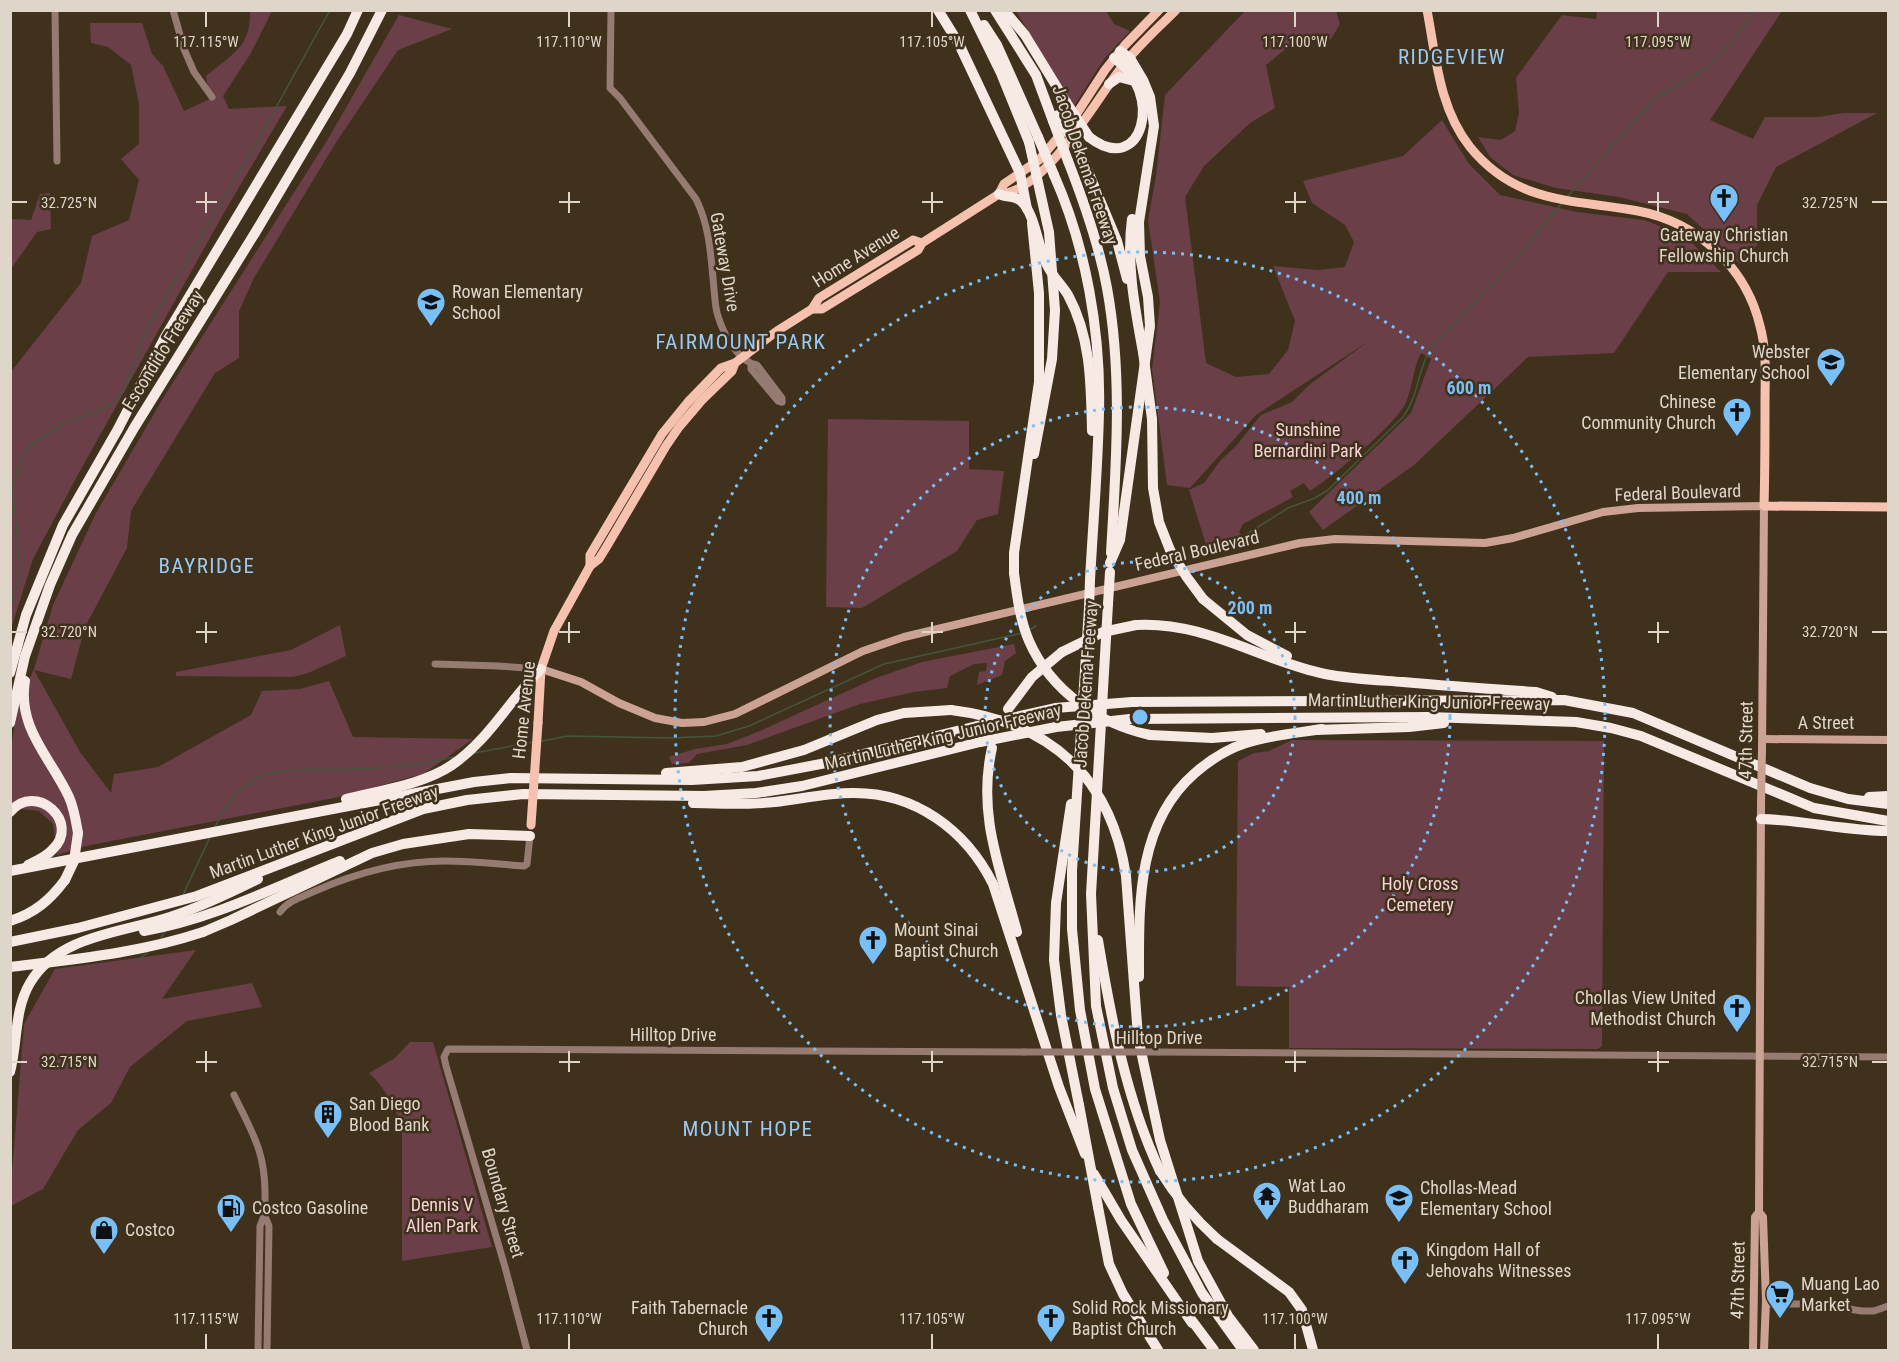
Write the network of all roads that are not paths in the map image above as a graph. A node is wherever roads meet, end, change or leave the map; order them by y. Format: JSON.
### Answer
{"nodes":[{"id":1,"x":55,"y":10,"type":"edge"},
{"id":2,"x":174,"y":10,"type":"edge"},
{"id":3,"x":358,"y":10,"type":"edge"},
{"id":4,"x":382,"y":10,"type":"edge"},
{"id":5,"x":611,"y":10,"type":"edge"},
{"id":6,"x":938,"y":10,"type":"edge"},
{"id":7,"x":971,"y":10,"type":"edge"},
{"id":8,"x":995,"y":10,"type":"edge"},
{"id":9,"x":1004,"y":10,"type":"edge"},
{"id":10,"x":1159,"y":10,"type":"edge"},
{"id":11,"x":1176,"y":10,"type":"edge"},
{"id":12,"x":1427,"y":10,"type":"edge"},
{"id":13,"x":1122,"y":58,"type":"junction"},
{"id":14,"x":1134,"y":81,"type":"junction"},
{"id":15,"x":1109,"y":84,"type":"junction"},
{"id":16,"x":212,"y":97,"type":"dead end"},
{"id":17,"x":1056,"y":118,"type":"junction"},
{"id":18,"x":1034,"y":139,"type":"junction"},
{"id":19,"x":1151,"y":146,"type":"junction"},
{"id":20,"x":57,"y":161,"type":"dead end"},
{"id":21,"x":1020,"y":173,"type":"junction"},
{"id":22,"x":1024,"y":185,"type":"junction"},
{"id":23,"x":999,"y":194,"type":"junction"},
{"id":24,"x":1028,"y":211,"type":"junction"},
{"id":25,"x":1032,"y":223,"type":"junction"},
{"id":26,"x":1136,"y":311,"type":"junction"},
{"id":27,"x":738,"y":361,"type":"junction"},
{"id":28,"x":751,"y":364,"type":"junction"},
{"id":29,"x":1094,"y":506,"type":"junction"},
{"id":30,"x":1764,"y":507,"type":"junction"},
{"id":31,"x":1888,"y":507,"type":"edge"},
{"id":32,"x":1017,"y":537,"type":"junction"},
{"id":33,"x":1110,"y":568,"type":"junction"},
{"id":34,"x":32,"y":616,"type":"junction"},
{"id":35,"x":10,"y":658,"type":"edge"},
{"id":36,"x":435,"y":664,"type":"dead end"},
{"id":37,"x":542,"y":669,"type":"junction"},
{"id":38,"x":10,"y":673,"type":"edge"},
{"id":39,"x":1362,"y":679,"type":"junction"},
{"id":40,"x":1564,"y":700,"type":"junction"},
{"id":41,"x":1008,"y":709,"type":"dead end"},
{"id":42,"x":1474,"y":720,"type":"junction"},
{"id":43,"x":10,"y":723,"type":"edge"},
{"id":44,"x":1322,"y":729,"type":"junction"},
{"id":45,"x":1888,"y":740,"type":"edge"},
{"id":46,"x":1762,"y":744,"type":"junction"},
{"id":47,"x":992,"y":748,"type":"dead end"},
{"id":48,"x":636,"y":778,"type":"junction"},
{"id":49,"x":1076,"y":789,"type":"junction"},
{"id":50,"x":552,"y":794,"type":"junction"},
{"id":51,"x":1888,"y":796,"type":"edge"},
{"id":52,"x":1848,"y":799,"type":"junction"},
{"id":53,"x":1888,"y":804,"type":"edge"},
{"id":54,"x":10,"y":812,"type":"edge"},
{"id":55,"x":1761,"y":819,"type":"junction"},
{"id":56,"x":1888,"y":821,"type":"edge"},
{"id":57,"x":258,"y":822,"type":"junction"},
{"id":58,"x":531,"y":830,"type":"junction"},
{"id":59,"x":1888,"y":831,"type":"edge"},
{"id":60,"x":317,"y":850,"type":"junction"},
{"id":61,"x":372,"y":853,"type":"junction"},
{"id":62,"x":16,"y":871,"type":"edge"},
{"id":63,"x":1091,"y":894,"type":"junction"},
{"id":64,"x":280,"y":912,"type":"dead end"},
{"id":65,"x":13,"y":920,"type":"edge"},
{"id":66,"x":157,"y":925,"type":"junction"},
{"id":67,"x":14,"y":941,"type":"edge"},
{"id":68,"x":10,"y":966,"type":"edge"},
{"id":69,"x":1136,"y":1016,"type":"junction"},
{"id":70,"x":1042,"y":1031,"type":"junction"},
{"id":71,"x":1760,"y":1056,"type":"junction"},
{"id":72,"x":1888,"y":1057,"type":"edge"},
{"id":73,"x":446,"y":1066,"type":"joint"},
{"id":74,"x":10,"y":1072,"type":"edge"},
{"id":75,"x":234,"y":1095,"type":"dead end"},
{"id":76,"x":1760,"y":1212,"type":"junction"},
{"id":77,"x":265,"y":1216,"type":"junction"},
{"id":78,"x":1766,"y":1304,"type":"junction"},
{"id":79,"x":1888,"y":1306,"type":"edge"},
{"id":80,"x":1192,"y":1323,"type":"junction"},
{"id":81,"x":258,"y":1350,"type":"edge"},
{"id":82,"x":267,"y":1350,"type":"edge"},
{"id":83,"x":527,"y":1350,"type":"edge"},
{"id":84,"x":1158,"y":1350,"type":"edge"},
{"id":85,"x":1214,"y":1350,"type":"edge"},
{"id":86,"x":1243,"y":1350,"type":"edge"},
{"id":87,"x":1254,"y":1350,"type":"edge"},
{"id":88,"x":1313,"y":1350,"type":"edge"},
{"id":89,"x":1754,"y":1350,"type":"edge"},
{"id":90,"x":1764,"y":1350,"type":"edge"}],
"edges":[{"from":1,"to":20,"type":"street"},
{"from":2,"to":16,"type":"street"},
{"from":3,"to":34,"type":"highway","name":"Escondido Freeway"},
{"from":4,"to":34,"type":"highway","name":"Escondido Freeway"},
{"from":5,"to":27,"type":"street","name":"Gateway Drive"},
{"from":6,"to":21,"type":"highway"},
{"from":7,"to":18,"type":"highway"},
{"from":8,"to":17,"type":"highway","name":"Jacob Dekema Freeway"},
{"from":9,"to":14,"type":"highway","bridge":true},
{"from":10,"to":13,"type":"main road","name":"Home Avenue"},
{"from":11,"to":13,"type":"main road","name":"Home Avenue"},
{"from":12,"to":30,"type":"main road","name":"47th Street"},
{"from":13,"to":14,"type":"highway"},
{"from":13,"to":15,"type":"main road","name":"Home Avenue"},
{"from":13,"to":19,"type":"highway"},
{"from":13,"to":21,"type":"main road","name":"Home Avenue"},
{"from":14,"to":15,"type":"highway"},
{"from":15,"to":22,"type":"main road","name":"Home Avenue"},
{"from":17,"to":26,"type":"highway","bridge":true},
{"from":17,"to":33,"type":"highway","name":"Jacob Dekema Freeway","bridge":true},
{"from":18,"to":29,"type":"highway","name":"Jacob Dekema Freeway","bridge":true},
{"from":18,"to":32,"type":"highway","bridge":true},
{"from":19,"to":26,"type":"highway"},
{"from":19,"to":33,"type":"highway"},
{"from":21,"to":22,"type":"highway"},
{"from":21,"to":23,"type":"main road","name":"Home Avenue"},
{"from":22,"to":23,"type":"main road","name":"Home Avenue"},
{"from":22,"to":24,"type":"highway"},
{"from":23,"to":24,"type":"highway"},
{"from":23,"to":27,"type":"main road","name":"Home Avenue"},
{"from":24,"to":25,"type":"highway"},
{"from":25,"to":29,"type":"highway"},
{"from":25,"to":32,"type":"highway"},
{"from":26,"to":39,"type":"highway","bridge":true},
{"from":27,"to":28,"type":"street"},
{"from":27,"to":37,"type":"main road","name":"Home Avenue"},
{"from":28,"to":28,"type":"street"},
{"from":29,"to":49,"type":"highway","name":"Jacob Dekema Freeway","bridge":true},
{"from":30,"to":31,"type":"main road","name":"Federal Boulevard"},
{"from":30,"to":37,"type":"main road","name":"Federal Boulevard"},
{"from":30,"to":46,"type":"main road","name":"47th Street"},
{"from":32,"to":44,"type":"highway","bridge":true},
{"from":33,"to":63,"type":"highway","name":"Jacob Dekema Freeway","bridge":true},
{"from":34,"to":35,"type":"highway"},
{"from":34,"to":38,"type":"highway","name":"Escondido Freeway"},
{"from":34,"to":43,"type":"highway","name":"Escondido Freeway"},
{"from":34,"to":65,"type":"highway","bridge":true},
{"from":36,"to":37,"type":"street"},
{"from":37,"to":57,"type":"highway"},
{"from":37,"to":58,"type":"main road","name":"Home Avenue","bridge":true},
{"from":39,"to":40,"type":"highway"},
{"from":39,"to":41,"type":"highway","bridge":true},
{"from":40,"to":48,"type":"highway","name":"Martin Luther King Junior Freeway","bridge":true},
{"from":40,"to":52,"type":"highway","name":"Martin Luther King Junior Freeway"},
{"from":42,"to":44,"type":"highway"},
{"from":42,"to":50,"type":"highway","name":"Martin Luther King Junior Freeway","bridge":true},
{"from":42,"to":56,"type":"highway","name":"Martin Luther King Junior Freeway"},
{"from":44,"to":69,"type":"highway"},
{"from":45,"to":46,"type":"main road","name":"A Street"},
{"from":46,"to":55,"type":"main road","name":"47th Street","bridge":true},
{"from":47,"to":70,"type":"highway"},
{"from":48,"to":57,"type":"highway","name":"Martin Luther King Junior Freeway"},
{"from":48,"to":69,"type":"highway","bridge":true},
{"from":49,"to":80,"type":"highway","name":"Jacob Dekema Freeway"},
{"from":49,"to":84,"type":"highway","bridge":true},
{"from":50,"to":60,"type":"highway","name":"Martin Luther King Junior Freeway"},
{"from":50,"to":70,"type":"highway"},
{"from":51,"to":52,"type":"highway"},
{"from":52,"to":53,"type":"highway","name":"Martin Luther King Junior Freeway"},
{"from":54,"to":62,"type":"highway"},
{"from":55,"to":59,"type":"highway"},
{"from":55,"to":71,"type":"main road","name":"47th Street"},
{"from":57,"to":62,"type":"highway","name":"Martin Luther King Junior Freeway"},
{"from":58,"to":61,"type":"highway"},
{"from":58,"to":64,"type":"street","name":"Home Avenue"},
{"from":60,"to":66,"type":"highway"},
{"from":60,"to":67,"type":"highway","name":"Martin Luther King Junior Freeway"},
{"from":61,"to":66,"type":"highway"},
{"from":61,"to":68,"type":"highway","bridge":true},
{"from":63,"to":86,"type":"highway","name":"Jacob Dekema Freeway"},
{"from":63,"to":88,"type":"highway","bridge":true},
{"from":66,"to":74,"type":"highway"},
{"from":69,"to":87,"type":"highway"},
{"from":70,"to":80,"type":"highway"},
{"from":71,"to":72,"type":"street","name":"Hilltop Drive"},
{"from":71,"to":73,"type":"street","name":"Hilltop Drive","bridge":true},
{"from":71,"to":76,"type":"main road","name":"47th Street"},
{"from":73,"to":83,"type":"street","name":"Boundary Street"},
{"from":75,"to":77,"type":"street"},
{"from":76,"to":78,"type":"main road","name":"47th Street"},
{"from":76,"to":89,"type":"main road","name":"47th Street"},
{"from":77,"to":81,"type":"street"},
{"from":77,"to":82,"type":"street"},
{"from":78,"to":79,"type":"street"},
{"from":78,"to":90,"type":"main road","name":"47th Street"},
{"from":80,"to":85,"type":"highway","name":"Jacob Dekema Freeway"}]}
